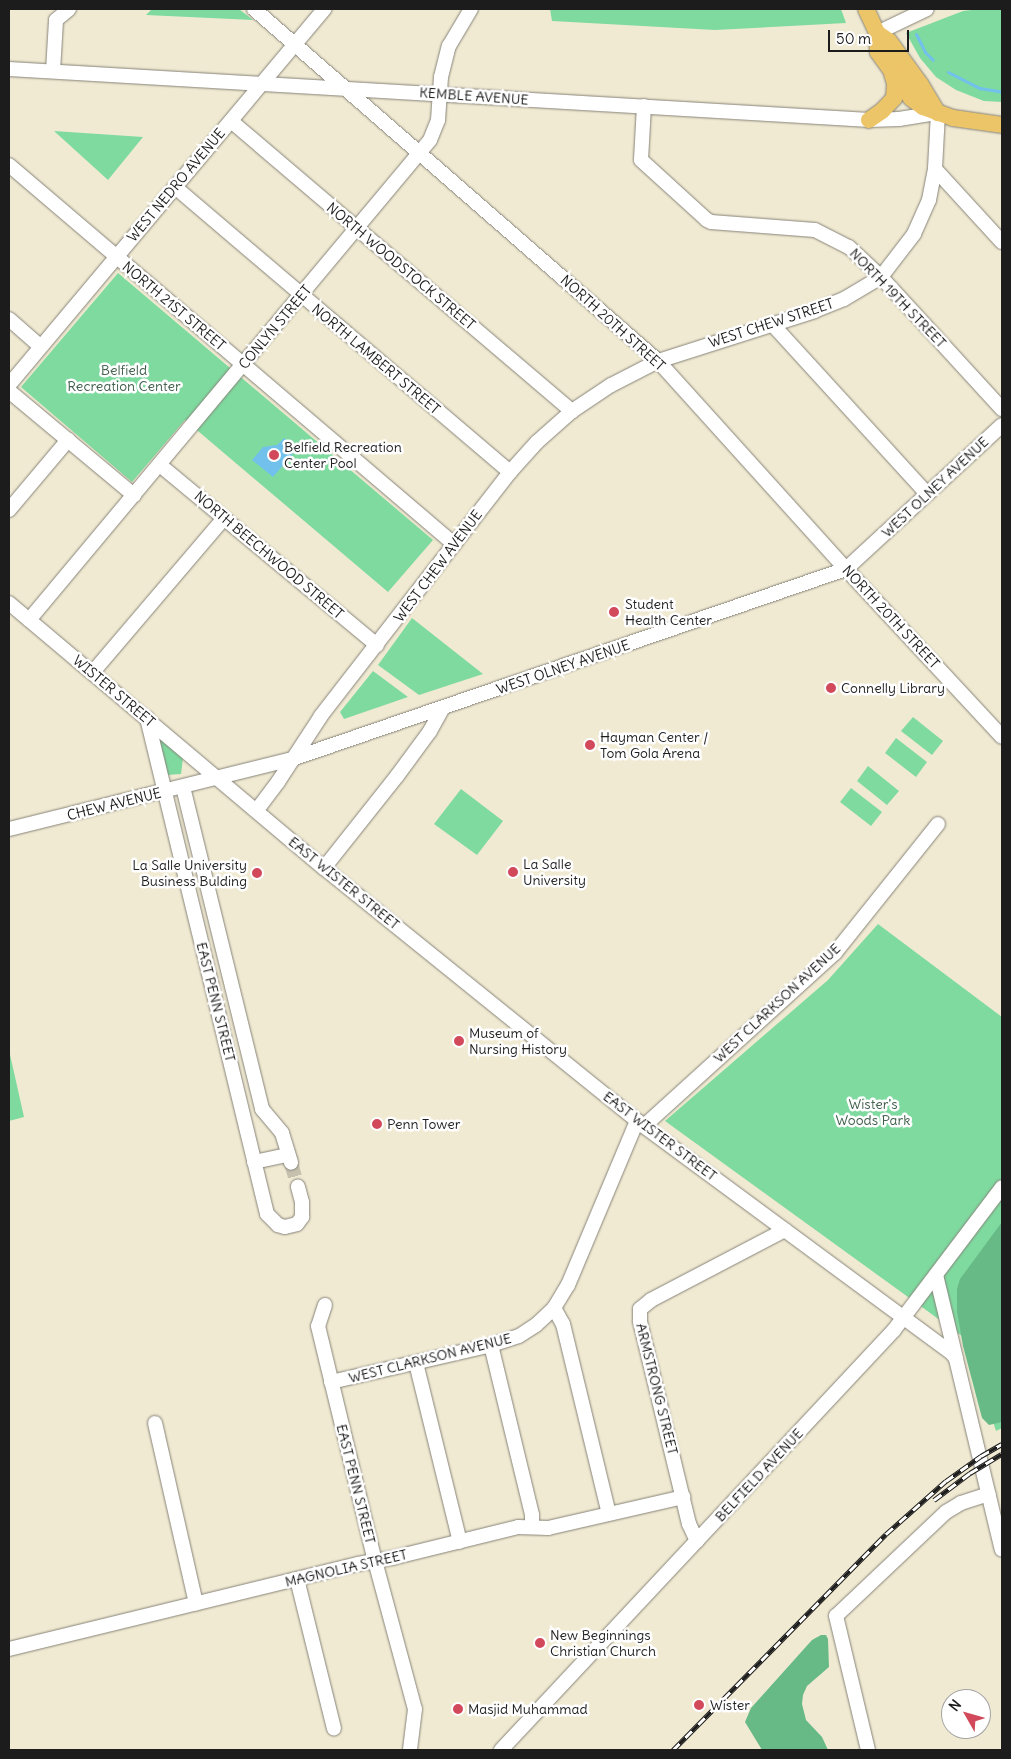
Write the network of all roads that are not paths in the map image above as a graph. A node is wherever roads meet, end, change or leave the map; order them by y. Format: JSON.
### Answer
{"nodes":[{"id":1,"x":69,"y":9,"type":"edge"},
{"id":2,"x":254,"y":9,"type":"edge"},
{"id":3,"x":325,"y":9,"type":"edge"},
{"id":4,"x":471,"y":9,"type":"edge"},
{"id":5,"x":866,"y":9,"type":"edge"},
{"id":6,"x":927,"y":9,"type":"edge"},
{"id":7,"x":878,"y":33,"type":"junction"},
{"id":8,"x":295,"y":45,"type":"junction"},
{"id":9,"x":9,"y":69,"type":"edge"},
{"id":10,"x":53,"y":71,"type":"junction"},
{"id":11,"x":892,"y":74,"type":"junction"},
{"id":12,"x":262,"y":83,"type":"junction"},
{"id":13,"x":345,"y":89,"type":"junction"},
{"id":14,"x":438,"y":93,"type":"junction"},
{"id":15,"x":644,"y":106,"type":"junction"},
{"id":16,"x":938,"y":113,"type":"junction"},
{"id":17,"x":868,"y":120,"type":"junction"},
{"id":18,"x":231,"y":121,"type":"junction"},
{"id":19,"x":1002,"y":125,"type":"edge"},
{"id":20,"x":420,"y":153,"type":"junction"},
{"id":21,"x":9,"y":165,"type":"edge"},
{"id":22,"x":935,"y":169,"type":"junction"},
{"id":23,"x":175,"y":187,"type":"junction"},
{"id":24,"x":357,"y":228,"type":"junction"},
{"id":25,"x":1002,"y":242,"type":"edge"},
{"id":26,"x":116,"y":256,"type":"junction"},
{"id":27,"x":881,"y":277,"type":"junction"},
{"id":28,"x":301,"y":295,"type":"junction"},
{"id":29,"x":9,"y":319,"type":"edge"},
{"id":30,"x":772,"y":324,"type":"junction"},
{"id":31,"x":40,"y":346,"type":"junction"},
{"id":32,"x":658,"y":360,"type":"junction"},
{"id":33,"x":244,"y":365,"type":"junction"},
{"id":34,"x":9,"y":385,"type":"edge"},
{"id":35,"x":9,"y":391,"type":"edge"},
{"id":36,"x":1002,"y":409,"type":"edge"},
{"id":37,"x":572,"y":411,"type":"junction"},
{"id":38,"x":1002,"y":425,"type":"edge"},
{"id":39,"x":68,"y":440,"type":"junction"},
{"id":40,"x":160,"y":465,"type":"junction"},
{"id":41,"x":510,"y":472,"type":"junction"},
{"id":42,"x":928,"y":494,"type":"junction"},
{"id":43,"x":134,"y":495,"type":"junction"},
{"id":44,"x":9,"y":510,"type":"edge"},
{"id":45,"x":224,"y":518,"type":"junction"},
{"id":46,"x":454,"y":544,"type":"junction"},
{"id":47,"x":846,"y":569,"type":"junction"},
{"id":48,"x":9,"y":603,"type":"edge"},
{"id":49,"x":29,"y":620,"type":"junction"},
{"id":50,"x":377,"y":645,"type":"junction"},
{"id":51,"x":93,"y":672,"type":"junction"},
{"id":52,"x":442,"y":709,"type":"junction"},
{"id":53,"x":147,"y":718,"type":"junction"},
{"id":54,"x":1002,"y":736,"type":"edge"},
{"id":55,"x":292,"y":760,"type":"junction"},
{"id":56,"x":219,"y":779,"type":"junction"},
{"id":57,"x":183,"y":787,"type":"junction"},
{"id":58,"x":163,"y":791,"type":"junction"},
{"id":59,"x":256,"y":810,"type":"junction"},
{"id":60,"x":938,"y":824,"type":"dead end"},
{"id":61,"x":9,"y":829,"type":"edge"},
{"id":62,"x":324,"y":868,"type":"junction"},
{"id":63,"x":641,"y":1124,"type":"junction"},
{"id":64,"x":254,"y":1162,"type":"junction"},
{"id":65,"x":298,"y":1187,"type":"tunnel mouth"},
{"id":66,"x":1002,"y":1187,"type":"edge"},
{"id":67,"x":786,"y":1230,"type":"junction"},
{"id":68,"x":936,"y":1275,"type":"junction"},
{"id":69,"x":326,"y":1305,"type":"dead end"},
{"id":70,"x":554,"y":1308,"type":"junction"},
{"id":71,"x":904,"y":1318,"type":"junction"},
{"id":72,"x":491,"y":1345,"type":"junction"},
{"id":73,"x":956,"y":1358,"type":"junction"},
{"id":74,"x":416,"y":1363,"type":"junction"},
{"id":75,"x":331,"y":1382,"type":"junction"},
{"id":76,"x":155,"y":1423,"type":"dead end"},
{"id":77,"x":989,"y":1494,"type":"junction"},
{"id":78,"x":683,"y":1497,"type":"junction"},
{"id":79,"x":609,"y":1514,"type":"junction"},
{"id":80,"x":532,"y":1527,"type":"junction"},
{"id":81,"x":697,"y":1541,"type":"junction"},
{"id":82,"x":460,"y":1542,"type":"junction"},
{"id":83,"x":1002,"y":1550,"type":"edge"},
{"id":84,"x":375,"y":1561,"type":"junction"},
{"id":85,"x":297,"y":1579,"type":"junction"},
{"id":86,"x":196,"y":1603,"type":"junction"},
{"id":87,"x":9,"y":1648,"type":"edge"},
{"id":88,"x":334,"y":1729,"type":"dead end"},
{"id":89,"x":410,"y":1750,"type":"edge"},
{"id":90,"x":501,"y":1750,"type":"edge"},
{"id":91,"x":868,"y":1750,"type":"edge"}],
"edges":[{"from":1,"to":10,"type":"street"},
{"from":2,"to":8,"type":"street","name":"NORTH 20TH STREET"},
{"from":3,"to":8,"type":"street","name":"WEST NEDRO AVENUE"},
{"from":4,"to":14,"type":"street","name":"CONLYN STREET"},
{"from":5,"to":7,"type":"main road"},
{"from":6,"to":7,"type":"street"},
{"from":7,"to":11,"type":"main road"},
{"from":7,"to":16,"type":"main road"},
{"from":8,"to":12,"type":"street","name":"WEST NEDRO AVENUE"},
{"from":8,"to":13,"type":"street","name":"NORTH 20TH STREET"},
{"from":9,"to":10,"type":"street","name":"KEMBLE AVENUE"},
{"from":10,"to":12,"type":"street","name":"KEMBLE AVENUE"},
{"from":11,"to":16,"type":"main road"},
{"from":11,"to":17,"type":"main road"},
{"from":12,"to":13,"type":"street","name":"KEMBLE AVENUE"},
{"from":12,"to":18,"type":"street","name":"WEST NEDRO AVENUE"},
{"from":13,"to":14,"type":"street","name":"KEMBLE AVENUE"},
{"from":13,"to":20,"type":"street","name":"NORTH 20TH STREET"},
{"from":14,"to":15,"type":"street","name":"KEMBLE AVENUE"},
{"from":14,"to":20,"type":"street","name":"CONLYN STREET"},
{"from":15,"to":17,"type":"street","name":"KEMBLE AVENUE"},
{"from":15,"to":27,"type":"street","name":"NORTH 19TH STREET"},
{"from":16,"to":17,"type":"street","name":"KEMBLE AVENUE"},
{"from":16,"to":19,"type":"main road"},
{"from":16,"to":22,"type":"street","name":"WEST CHEW STREET"},
{"from":18,"to":23,"type":"street","name":"WEST NEDRO AVENUE"},
{"from":18,"to":24,"type":"street","name":"NORTH WOODSTOCK STREET"},
{"from":20,"to":24,"type":"street","name":"CONLYN STREET"},
{"from":20,"to":32,"type":"street","name":"NORTH 20TH STREET"},
{"from":21,"to":26,"type":"street","name":"NORTH 21ST STREET"},
{"from":22,"to":25,"type":"street"},
{"from":22,"to":27,"type":"street","name":"WEST CHEW STREET"},
{"from":23,"to":26,"type":"street","name":"WEST NEDRO AVENUE"},
{"from":23,"to":28,"type":"street","name":"NORTH LAMBERT STREET"},
{"from":24,"to":28,"type":"street","name":"CONLYN STREET"},
{"from":24,"to":37,"type":"street","name":"NORTH WOODSTOCK STREET"},
{"from":26,"to":31,"type":"street","name":"WEST NEDRO AVENUE"},
{"from":26,"to":33,"type":"street","name":"NORTH 21ST STREET"},
{"from":27,"to":30,"type":"street","name":"WEST CHEW STREET"},
{"from":27,"to":36,"type":"street","name":"NORTH 19TH STREET"},
{"from":28,"to":33,"type":"street","name":"CONLYN STREET"},
{"from":28,"to":41,"type":"street","name":"NORTH LAMBERT STREET"},
{"from":29,"to":31,"type":"street"},
{"from":30,"to":32,"type":"street","name":"WEST CHEW STREET"},
{"from":30,"to":42,"type":"street"},
{"from":31,"to":34,"type":"street","name":"WEST NEDRO AVENUE"},
{"from":32,"to":37,"type":"street","name":"WEST CHEW AVENUE"},
{"from":32,"to":47,"type":"street","name":"NORTH 20TH STREET"},
{"from":33,"to":40,"type":"street","name":"CONLYN STREET"},
{"from":33,"to":46,"type":"street","name":"NORTH 21ST STREET"},
{"from":35,"to":39,"type":"street"},
{"from":37,"to":41,"type":"street","name":"WEST CHEW AVENUE"},
{"from":38,"to":42,"type":"street","name":"WEST OLNEY AVENUE"},
{"from":39,"to":43,"type":"street"},
{"from":39,"to":44,"type":"street"},
{"from":40,"to":43,"type":"street","name":"CONLYN STREET"},
{"from":40,"to":45,"type":"street","name":"NORTH BEECHWOOD STREET"},
{"from":41,"to":46,"type":"street","name":"WEST CHEW AVENUE"},
{"from":42,"to":47,"type":"street","name":"WEST OLNEY AVENUE"},
{"from":43,"to":49,"type":"street","name":"CONLYN STREET"},
{"from":45,"to":50,"type":"street","name":"NORTH BEECHWOOD STREET"},
{"from":45,"to":51,"type":"street"},
{"from":46,"to":50,"type":"street","name":"WEST CHEW AVENUE"},
{"from":47,"to":52,"type":"street","name":"WEST OLNEY AVENUE"},
{"from":47,"to":54,"type":"street","name":"NORTH 20TH STREET"},
{"from":48,"to":49,"type":"street","name":"WISTER STREET"},
{"from":49,"to":51,"type":"street","name":"WISTER STREET"},
{"from":50,"to":55,"type":"street","name":"WEST CHEW AVENUE"},
{"from":51,"to":53,"type":"street","name":"WISTER STREET"},
{"from":52,"to":55,"type":"street","name":"WEST OLNEY AVENUE"},
{"from":52,"to":62,"type":"street"},
{"from":53,"to":56,"type":"street","name":"WISTER STREET"},
{"from":53,"to":58,"type":"street","name":"EAST PENN STREET"},
{"from":55,"to":56,"type":"street","name":"WEST OLNEY AVENUE"},
{"from":55,"to":59,"type":"street","name":"WEST CHEW AVENUE"},
{"from":56,"to":57,"type":"street","name":"CHEW AVENUE"},
{"from":56,"to":59,"type":"street","name":"EAST WISTER STREET"},
{"from":57,"to":58,"type":"street","name":"CHEW AVENUE"},
{"from":57,"to":64,"type":"street","name":"EAST PENN STREET"},
{"from":58,"to":61,"type":"street","name":"CHEW AVENUE"},
{"from":58,"to":64,"type":"street","name":"EAST PENN STREET"},
{"from":59,"to":62,"type":"street","name":"EAST WISTER STREET"},
{"from":60,"to":63,"type":"street","name":"WEST CLARKSON AVENUE"},
{"from":62,"to":63,"type":"street","name":"EAST WISTER STREET"},
{"from":63,"to":67,"type":"street","name":"EAST WISTER STREET"},
{"from":63,"to":70,"type":"street","name":"WEST CLARKSON AVENUE"},
{"from":64,"to":65,"type":"street","name":"EAST PENN STREET"},
{"from":66,"to":68,"type":"street","name":"BELFIELD AVENUE"},
{"from":67,"to":71,"type":"street","name":"EAST WISTER STREET"},
{"from":67,"to":78,"type":"street","name":"ARMSTRONG STREET"},
{"from":68,"to":71,"type":"street","name":"BELFIELD AVENUE"},
{"from":68,"to":73,"type":"street"},
{"from":69,"to":75,"type":"street","name":"EAST PENN STREET"},
{"from":70,"to":72,"type":"street","name":"WEST CLARKSON AVENUE"},
{"from":70,"to":79,"type":"street"},
{"from":71,"to":73,"type":"street","name":"EAST WISTER STREET"},
{"from":71,"to":81,"type":"street","name":"BELFIELD AVENUE"},
{"from":72,"to":74,"type":"street","name":"WEST CLARKSON AVENUE"},
{"from":72,"to":80,"type":"street"},
{"from":73,"to":77,"type":"street"},
{"from":74,"to":75,"type":"street","name":"WEST CLARKSON AVENUE"},
{"from":74,"to":82,"type":"street"},
{"from":75,"to":84,"type":"street","name":"EAST PENN STREET"},
{"from":76,"to":86,"type":"street"},
{"from":77,"to":83,"type":"street"},
{"from":77,"to":91,"type":"street"},
{"from":78,"to":79,"type":"street","name":"MAGNOLIA STREET"},
{"from":78,"to":81,"type":"street","name":"ARMSTRONG STREET"},
{"from":79,"to":80,"type":"street","name":"MAGNOLIA STREET"},
{"from":80,"to":82,"type":"street","name":"MAGNOLIA STREET"},
{"from":81,"to":90,"type":"street","name":"BELFIELD AVENUE"},
{"from":82,"to":84,"type":"street","name":"MAGNOLIA STREET"},
{"from":84,"to":85,"type":"street","name":"MAGNOLIA STREET"},
{"from":84,"to":89,"type":"street","name":"EAST PENN STREET"},
{"from":85,"to":86,"type":"street","name":"MAGNOLIA STREET"},
{"from":85,"to":88,"type":"street"},
{"from":86,"to":87,"type":"street","name":"MAGNOLIA STREET"}]}
